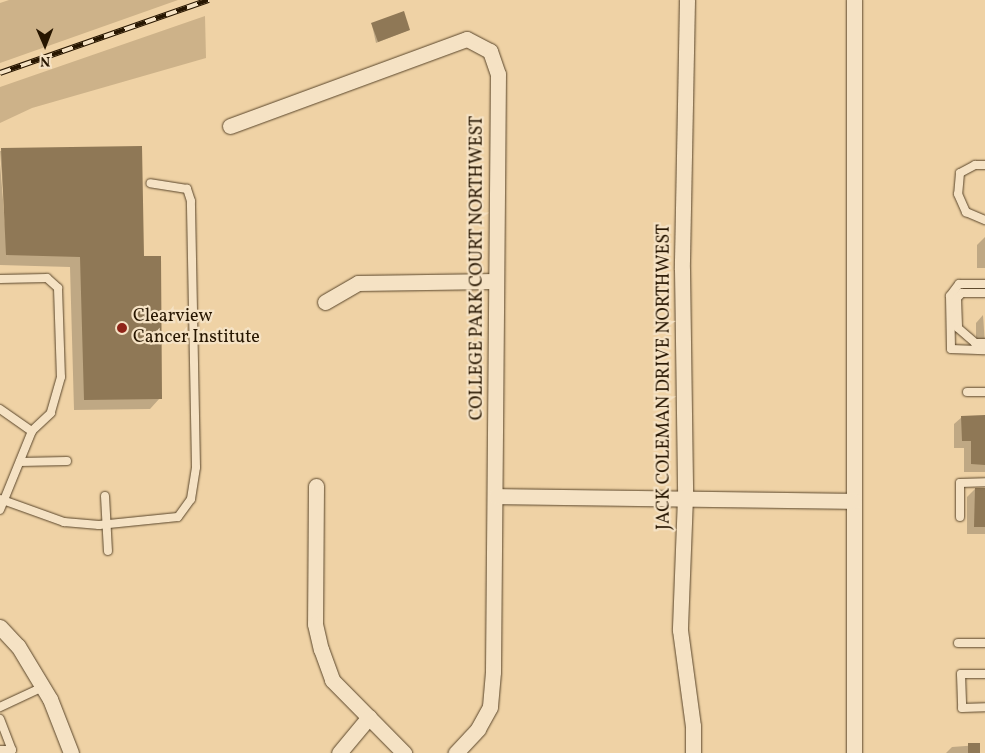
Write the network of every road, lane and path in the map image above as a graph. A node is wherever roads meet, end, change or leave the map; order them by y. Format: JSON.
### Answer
{"nodes":[{"id":1,"x":687,"y":0,"type":"edge"},
{"id":2,"x":854,"y":0,"type":"edge"},
{"id":3,"x":230,"y":126,"type":"dead end"},
{"id":4,"x":985,"y":165,"type":"edge"},
{"id":5,"x":150,"y":183,"type":"dead end"},
{"id":6,"x":985,"y":220,"type":"edge"},
{"id":7,"x":0,"y":279,"type":"edge"},
{"id":8,"x":496,"y":281,"type":"junction"},
{"id":9,"x":985,"y":284,"type":"edge"},
{"id":10,"x":985,"y":293,"type":"edge"},
{"id":11,"x":325,"y":302,"type":"dead end"},
{"id":12,"x":985,"y":343,"type":"edge"},
{"id":13,"x":985,"y":350,"type":"edge"},
{"id":14,"x":967,"y":392,"type":"dead end"},
{"id":15,"x":985,"y":392,"type":"edge"},
{"id":16,"x":0,"y":409,"type":"edge"},
{"id":17,"x":32,"y":431,"type":"junction"},
{"id":18,"x":68,"y":461,"type":"dead end"},
{"id":19,"x":20,"y":462,"type":"junction"},
{"id":20,"x":985,"y":482,"type":"edge"},
{"id":21,"x":316,"y":486,"type":"dead end"},
{"id":22,"x":105,"y":496,"type":"dead end"},
{"id":23,"x":496,"y":496,"type":"junction"},
{"id":24,"x":685,"y":497,"type":"junction"},
{"id":25,"x":3,"y":500,"type":"edge"},
{"id":26,"x":854,"y":501,"type":"junction"},
{"id":27,"x":0,"y":510,"type":"edge"},
{"id":28,"x":960,"y":517,"type":"dead end"},
{"id":29,"x":107,"y":525,"type":"junction"},
{"id":30,"x":108,"y":551,"type":"dead end"},
{"id":31,"x":0,"y":627,"type":"edge"},
{"id":32,"x":958,"y":643,"type":"dead end"},
{"id":33,"x":985,"y":643,"type":"edge"},
{"id":34,"x":985,"y":674,"type":"edge"},
{"id":35,"x":43,"y":687,"type":"junction"},
{"id":36,"x":0,"y":707,"type":"edge"},
{"id":37,"x":985,"y":708,"type":"edge"},
{"id":38,"x":369,"y":717,"type":"junction"},
{"id":39,"x":0,"y":719,"type":"edge"},
{"id":40,"x":0,"y":750,"type":"edge"},
{"id":41,"x":71,"y":753,"type":"edge"},
{"id":42,"x":339,"y":753,"type":"edge"},
{"id":43,"x":404,"y":753,"type":"edge"},
{"id":44,"x":456,"y":753,"type":"edge"},
{"id":45,"x":693,"y":753,"type":"edge"},
{"id":46,"x":854,"y":753,"type":"edge"}],
"edges":[{"from":1,"to":24,"type":"street","name":"JACK COLEMAN DRIVE NORTHWEST"},
{"from":2,"to":26,"type":"street"},
{"from":3,"to":8,"type":"street","name":"COLLEGE PARK COURT NORTHWEST"},
{"from":4,"to":6,"type":"lane"},
{"from":5,"to":29,"type":"lane"},
{"from":7,"to":17,"type":"lane"},
{"from":8,"to":11,"type":"street"},
{"from":8,"to":23,"type":"street","name":"COLLEGE PARK COURT NORTHWEST"},
{"from":9,"to":13,"type":"lane"},
{"from":10,"to":12,"type":"lane"},
{"from":14,"to":15,"type":"lane"},
{"from":16,"to":17,"type":"lane"},
{"from":17,"to":19,"type":"lane"},
{"from":18,"to":19,"type":"lane"},
{"from":19,"to":25,"type":"lane"},
{"from":20,"to":28,"type":"lane"},
{"from":21,"to":38,"type":"street"},
{"from":22,"to":29,"type":"lane"},
{"from":23,"to":24,"type":"street"},
{"from":23,"to":44,"type":"street","name":"COLLEGE PARK COURT NORTHWEST"},
{"from":24,"to":26,"type":"street"},
{"from":24,"to":45,"type":"street","name":"JACK COLEMAN DRIVE NORTHWEST"},
{"from":25,"to":27,"type":"lane"},
{"from":25,"to":29,"type":"lane"},
{"from":26,"to":46,"type":"street"},
{"from":29,"to":30,"type":"lane"},
{"from":31,"to":35,"type":"street"},
{"from":32,"to":33,"type":"lane"},
{"from":34,"to":37,"type":"lane"},
{"from":35,"to":36,"type":"lane"},
{"from":35,"to":41,"type":"street"},
{"from":38,"to":42,"type":"street"},
{"from":38,"to":43,"type":"street"},
{"from":39,"to":40,"type":"lane"}]}
